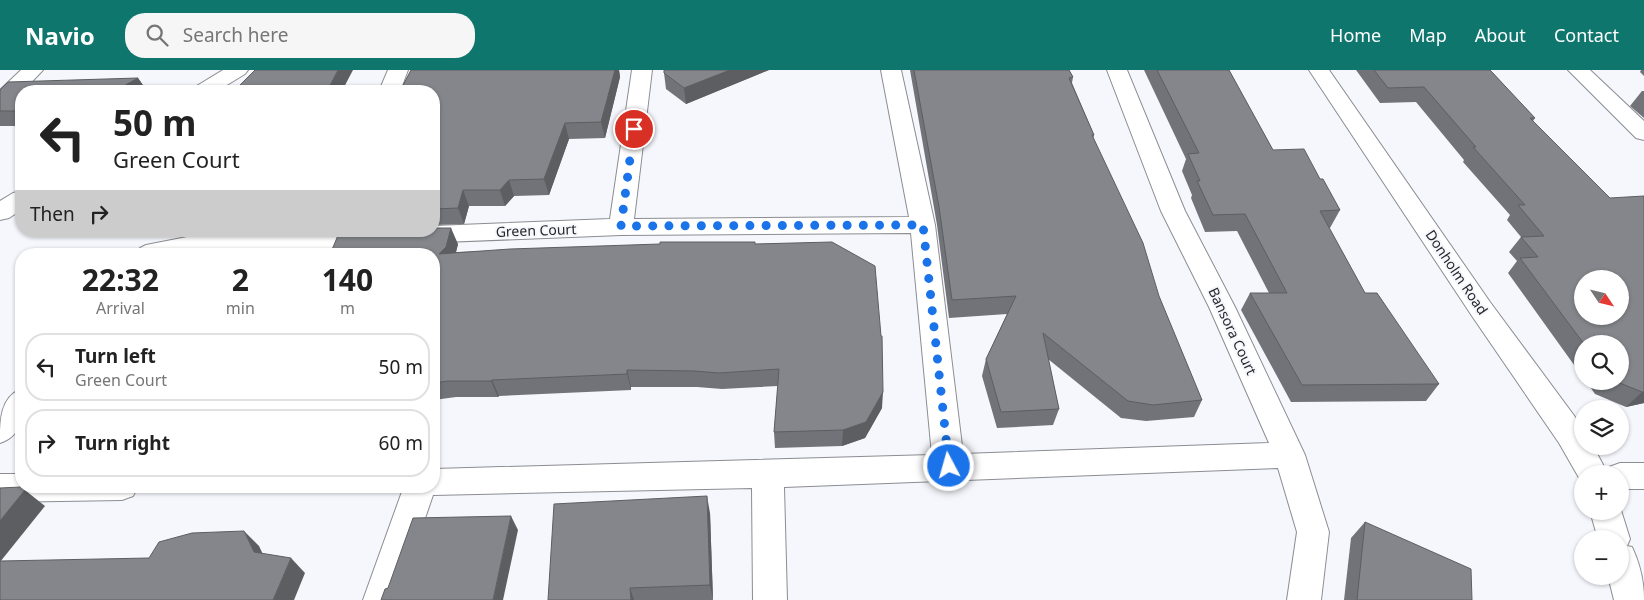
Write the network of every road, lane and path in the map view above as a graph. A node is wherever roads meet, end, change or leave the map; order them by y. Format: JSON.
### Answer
{"nodes":[{"id":1,"x":33,"y":70,"type":"edge"},
{"id":2,"x":238,"y":70,"type":"edge"},
{"id":3,"x":398,"y":70,"type":"edge"},
{"id":4,"x":642,"y":70,"type":"edge"},
{"id":5,"x":891,"y":70,"type":"edge"},
{"id":6,"x":1117,"y":70,"type":"edge"},
{"id":7,"x":1319,"y":70,"type":"edge"},
{"id":8,"x":1578,"y":70,"type":"edge"},
{"id":9,"x":18,"y":85,"type":"edge"},
{"id":10,"x":212,"y":85,"type":"edge"},
{"id":11,"x":392,"y":85,"type":"edge"},
{"id":12,"x":15,"y":87,"type":"edge"},
{"id":13,"x":0,"y":102,"type":"edge"},
{"id":14,"x":1644,"y":133,"type":"edge"},
{"id":15,"x":15,"y":203,"type":"edge"},
{"id":16,"x":0,"y":212,"type":"edge"},
{"id":17,"x":923,"y":225,"type":"junction"},
{"id":18,"x":621,"y":226,"type":"junction"},
{"id":19,"x":440,"y":232,"type":"edge"},
{"id":20,"x":309,"y":237,"type":"edge"},
{"id":21,"x":174,"y":248,"type":"edge"},
{"id":22,"x":15,"y":410,"type":"edge"},
{"id":23,"x":0,"y":431,"type":"edge"},
{"id":24,"x":1290,"y":455,"type":"junction"},
{"id":25,"x":1589,"y":465,"type":"edge"},
{"id":26,"x":949,"y":466,"type":"junction"},
{"id":27,"x":768,"y":474,"type":"junction"},
{"id":28,"x":1629,"y":476,"type":"edge"},
{"id":29,"x":1644,"y":476,"type":"edge"},
{"id":30,"x":440,"y":482,"type":"edge"},
{"id":31,"x":0,"y":488,"type":"edge"},
{"id":32,"x":15,"y":488,"type":"edge"},
{"id":33,"x":418,"y":493,"type":"edge"},
{"id":34,"x":1626,"y":585,"type":"edge"},
{"id":35,"x":380,"y":600,"type":"edge"},
{"id":36,"x":770,"y":600,"type":"edge"},
{"id":37,"x":1304,"y":600,"type":"edge"},
{"id":38,"x":1630,"y":600,"type":"edge"}],
"edges":[{"from":1,"to":9,"type":"street"},
{"from":2,"to":10,"type":"street"},
{"from":3,"to":11,"type":"street"},
{"from":4,"to":18,"type":"street"},
{"from":5,"to":17,"type":"street"},
{"from":6,"to":24,"type":"street","name":"Bansora Court"},
{"from":7,"to":25,"type":"street","name":"Donholm Road"},
{"from":8,"to":14,"type":"street"},
{"from":12,"to":13,"type":"street"},
{"from":15,"to":16,"type":"street"},
{"from":17,"to":18,"type":"street","name":"Green Court"},
{"from":17,"to":26,"type":"street"},
{"from":18,"to":19,"type":"street","name":"Green Court"},
{"from":20,"to":21,"type":"street","name":"Green Court"},
{"from":22,"to":23,"type":"street"},
{"from":24,"to":26,"type":"street"},
{"from":24,"to":37,"type":"street","name":"Bansora Court"},
{"from":26,"to":27,"type":"street"},
{"from":27,"to":30,"type":"street"},
{"from":27,"to":36,"type":"street"},
{"from":28,"to":29,"type":"street"},
{"from":31,"to":32,"type":"street"},
{"from":33,"to":35,"type":"street"},
{"from":34,"to":38,"type":"street"}]}
